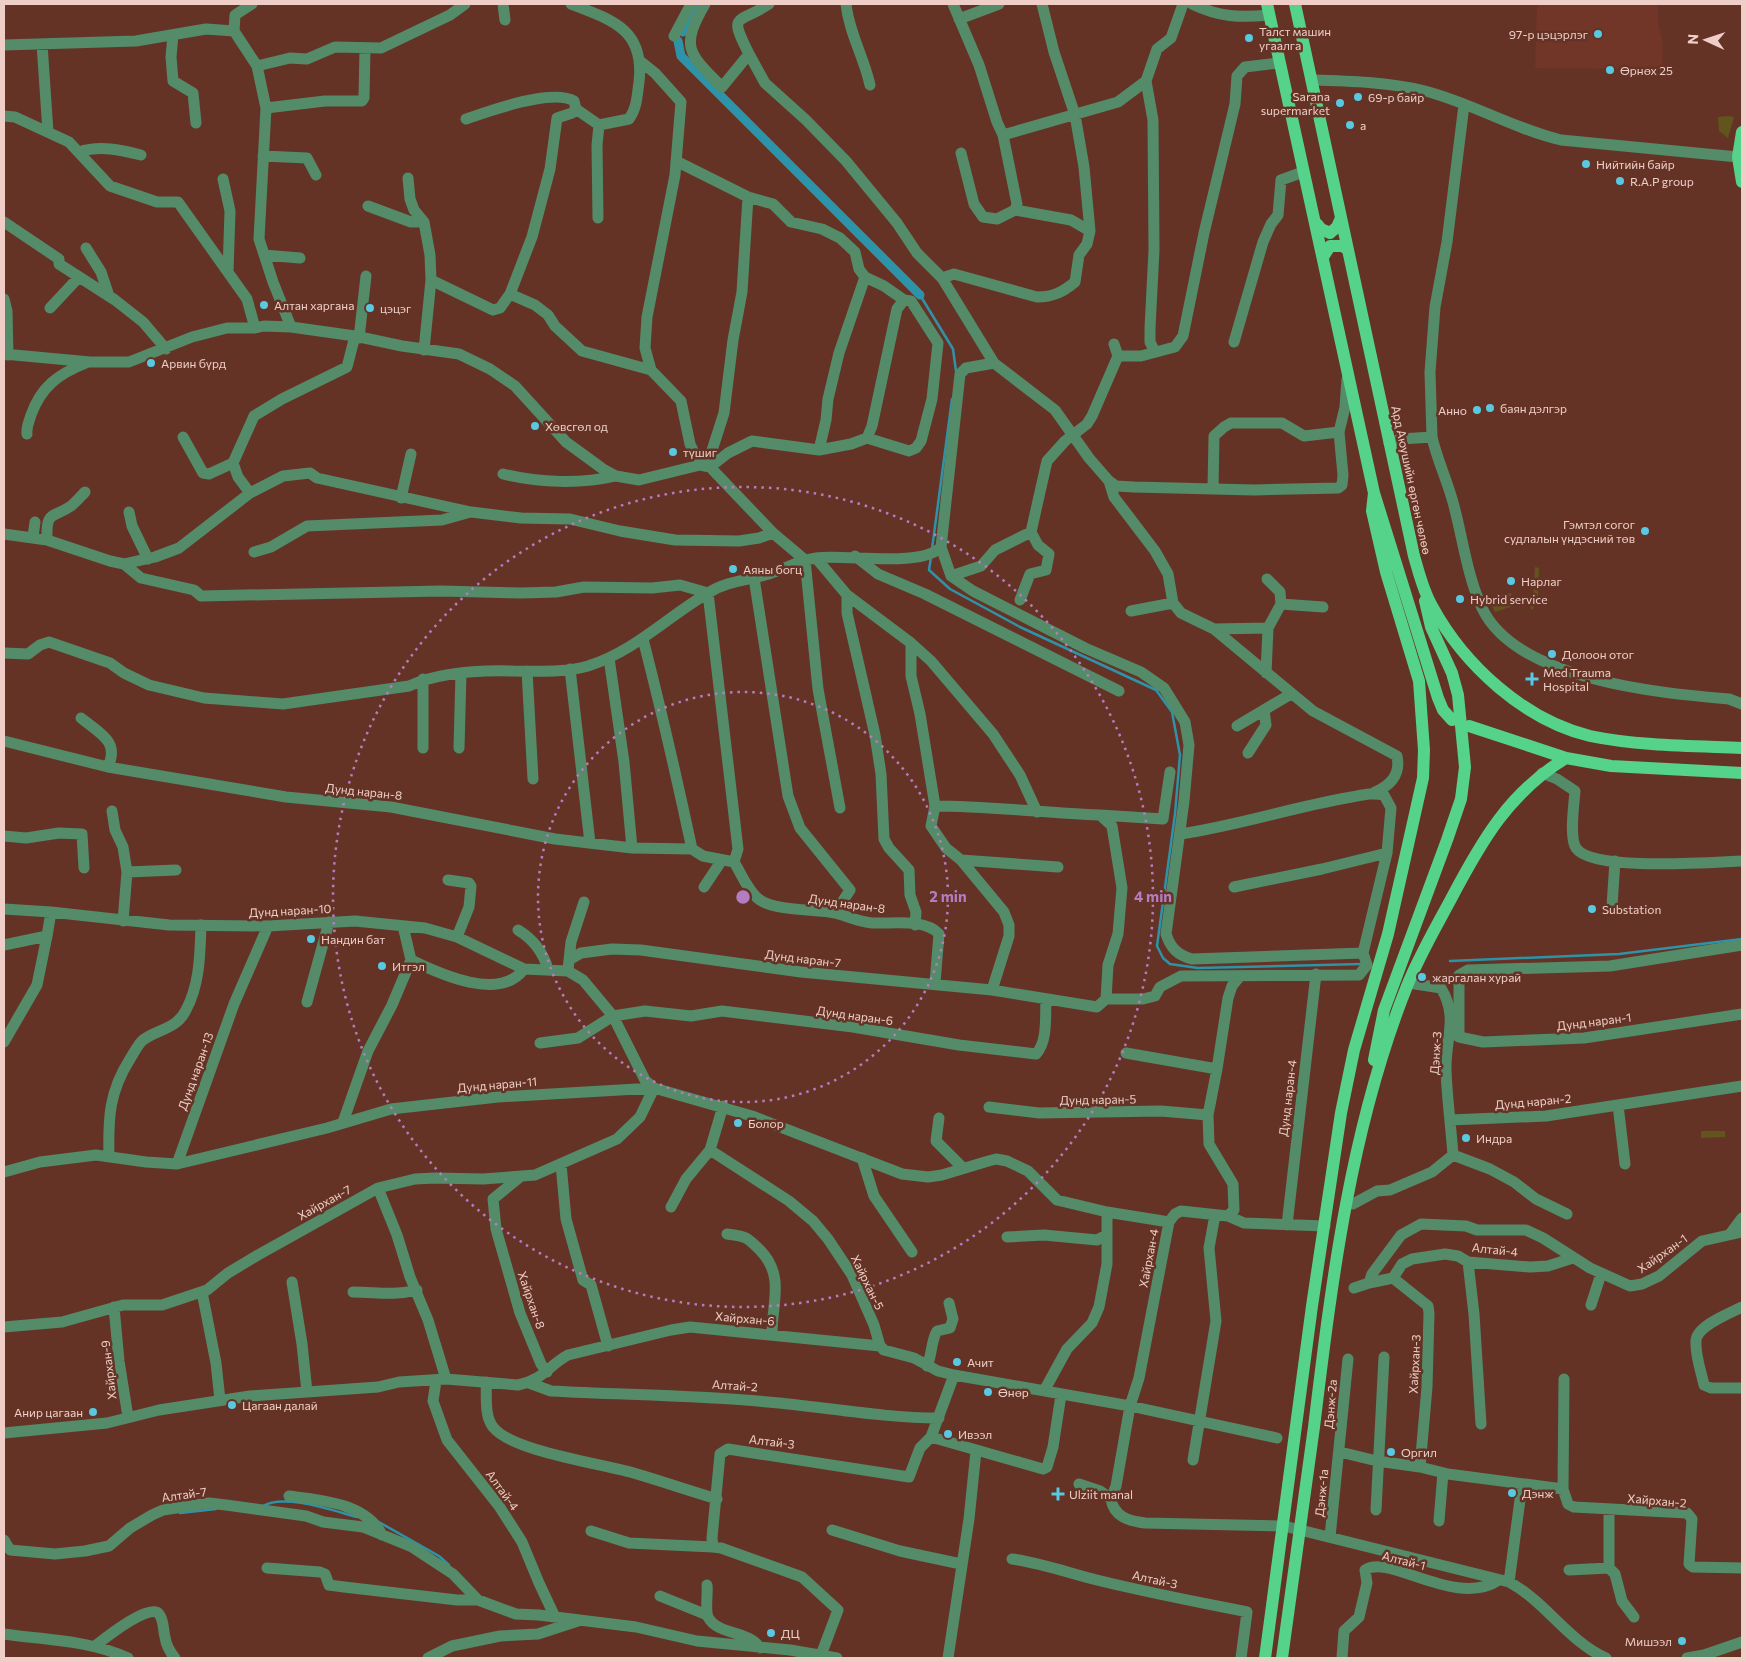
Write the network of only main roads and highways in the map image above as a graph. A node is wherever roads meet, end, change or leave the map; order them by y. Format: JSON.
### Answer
{"nodes":[{"id":1,"x":1295,"y":4,"type":"edge"},
{"id":2,"x":1268,"y":10,"type":"edge"},
{"id":3,"x":1742,"y":132,"type":"edge"},
{"id":4,"x":1742,"y":182,"type":"edge"},
{"id":5,"x":1341,"y":218,"type":"junction"},
{"id":6,"x":1317,"y":224,"type":"junction"},
{"id":7,"x":1348,"y":250,"type":"junction"},
{"id":8,"x":1323,"y":257,"type":"junction"},
{"id":9,"x":1374,"y":493,"type":"junction"},
{"id":10,"x":1414,"y":556,"type":"junction"},
{"id":11,"x":1452,"y":720,"type":"dead end"},
{"id":12,"x":1469,"y":726,"type":"dead end"},
{"id":13,"x":1742,"y":748,"type":"edge"},
{"id":14,"x":1566,"y":758,"type":"junction"},
{"id":15,"x":1742,"y":773,"type":"edge"},
{"id":16,"x":1349,"y":1207,"type":"junction"},
{"id":17,"x":1265,"y":1658,"type":"edge"},
{"id":18,"x":1282,"y":1658,"type":"edge"}],
"edges":[{"from":1,"to":5,"type":"main road","name":"Ард Аюушийн өргөн чөлөө"},
{"from":2,"to":6,"type":"main road"},
{"from":3,"to":4,"type":"main road"},
{"from":5,"to":6,"type":"main road"},
{"from":5,"to":7,"type":"main road","name":"Ард Аюушийн өргөн чөлөө"},
{"from":6,"to":8,"type":"main road"},
{"from":7,"to":8,"type":"main road"},
{"from":7,"to":10,"type":"main road","name":"Ард Аюушийн өргөн чөлөө"},
{"from":8,"to":9,"type":"main road"},
{"from":9,"to":11,"type":"main road"},
{"from":9,"to":17,"type":"main road"},
{"from":10,"to":13,"type":"main road","name":"Ард Аюушийн өргөн чөлөө"},
{"from":10,"to":16,"type":"main road"},
{"from":12,"to":14,"type":"main road"},
{"from":14,"to":15,"type":"main road"},
{"from":14,"to":16,"type":"main road"},
{"from":16,"to":18,"type":"main road"}]}
